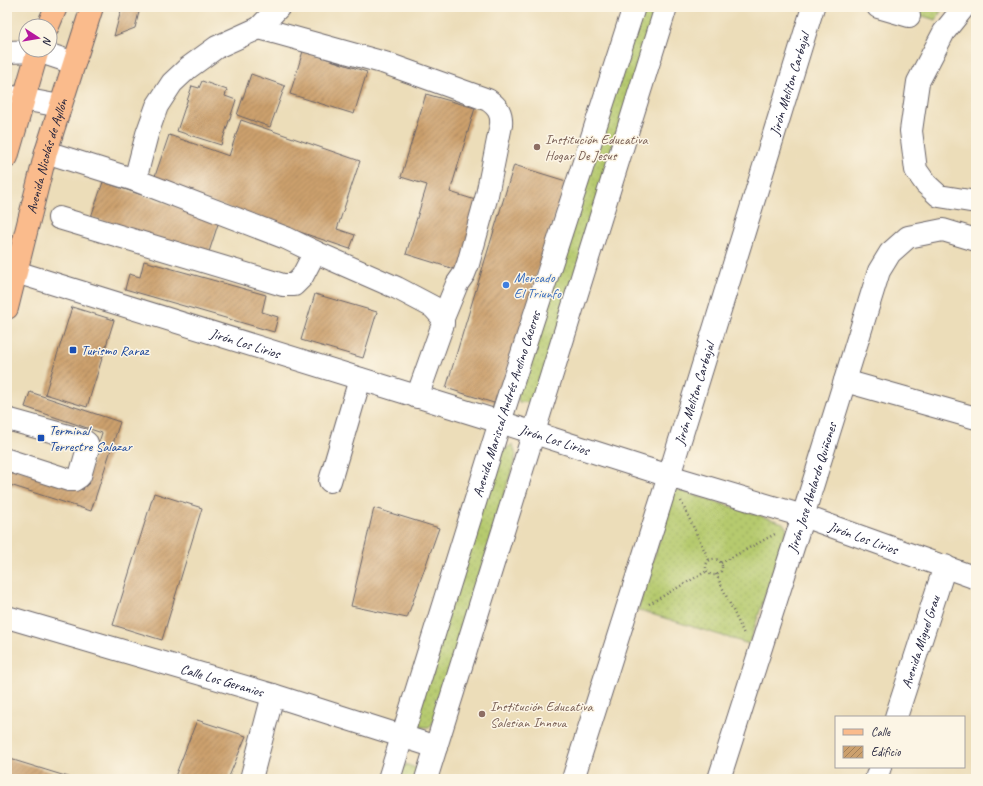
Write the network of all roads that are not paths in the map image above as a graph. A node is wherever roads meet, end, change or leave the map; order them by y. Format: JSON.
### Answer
{"nodes":[{"id":1,"x":56,"y":7,"type":"edge"},
{"id":2,"x":92,"y":7,"type":"edge"},
{"id":3,"x":279,"y":7,"type":"edge"},
{"id":4,"x":634,"y":7,"type":"edge"},
{"id":5,"x":666,"y":7,"type":"edge"},
{"id":6,"x":814,"y":7,"type":"edge"},
{"id":7,"x":878,"y":7,"type":"edge"},
{"id":8,"x":964,"y":7,"type":"edge"},
{"id":9,"x":909,"y":16,"type":"dead end"},
{"id":10,"x":51,"y":18,"type":"edge"},
{"id":11,"x":259,"y":28,"type":"junction"},
{"id":12,"x":7,"y":52,"type":"edge"},
{"id":13,"x":18,"y":52,"type":"edge"},
{"id":14,"x":58,"y":57,"type":"edge"},
{"id":15,"x":34,"y":58,"type":"edge"},
{"id":16,"x":74,"y":62,"type":"junction"},
{"id":17,"x":15,"y":97,"type":"edge"},
{"id":18,"x":60,"y":106,"type":"junction"},
{"id":19,"x":46,"y":152,"type":"junction"},
{"id":20,"x":7,"y":157,"type":"edge"},
{"id":21,"x":135,"y":180,"type":"junction"},
{"id":22,"x":976,"y":202,"type":"edge"},
{"id":23,"x":59,"y":218,"type":"dead end"},
{"id":24,"x":976,"y":240,"type":"edge"},
{"id":25,"x":315,"y":252,"type":"junction"},
{"id":26,"x":16,"y":272,"type":"junction"},
{"id":27,"x":7,"y":308,"type":"edge"},
{"id":28,"x":443,"y":318,"type":"junction"},
{"id":29,"x":360,"y":379,"type":"junction"},
{"id":30,"x":845,"y":381,"type":"junction"},
{"id":31,"x":417,"y":396,"type":"junction"},
{"id":32,"x":976,"y":418,"type":"edge"},
{"id":33,"x":7,"y":419,"type":"edge"},
{"id":34,"x":500,"y":422,"type":"junction"},
{"id":35,"x":534,"y":433,"type":"junction"},
{"id":36,"x":7,"y":460,"type":"edge"},
{"id":37,"x":669,"y":476,"type":"junction"},
{"id":38,"x":330,"y":481,"type":"dead end"},
{"id":39,"x":802,"y":521,"type":"junction"},
{"id":40,"x":945,"y":566,"type":"junction"},
{"id":41,"x":976,"y":578,"type":"edge"},
{"id":42,"x":7,"y":617,"type":"edge"},
{"id":43,"x":273,"y":695,"type":"junction"},
{"id":44,"x":896,"y":716,"type":"edge"},
{"id":45,"x":403,"y":736,"type":"junction"},
{"id":46,"x":436,"y":747,"type":"junction"},
{"id":47,"x":880,"y":768,"type":"edge"},
{"id":48,"x":251,"y":779,"type":"edge"},
{"id":49,"x":389,"y":779,"type":"edge"},
{"id":50,"x":426,"y":779,"type":"edge"},
{"id":51,"x":573,"y":779,"type":"edge"},
{"id":52,"x":719,"y":779,"type":"edge"},
{"id":53,"x":876,"y":779,"type":"edge"}],
"edges":[{"from":1,"to":10,"type":"main road"},
{"from":2,"to":16,"type":"main road","name":"Avenida Nicolás de Ayllón"},
{"from":3,"to":11,"type":"street"},
{"from":4,"to":34,"type":"street","name":"Avenida Mariscal Andrés Avelino Cáceres"},
{"from":5,"to":35,"type":"street"},
{"from":6,"to":37,"type":"street","name":"Jirón Meliton Carbajal"},
{"from":7,"to":9,"type":"street"},
{"from":8,"to":22,"type":"street"},
{"from":11,"to":21,"type":"street"},
{"from":11,"to":28,"type":"street"},
{"from":12,"to":13,"type":"street"},
{"from":14,"to":16,"type":"street"},
{"from":15,"to":17,"type":"main road"},
{"from":16,"to":18,"type":"main road","name":"Avenida Nicolás de Ayllón"},
{"from":17,"to":18,"type":"street"},
{"from":17,"to":20,"type":"main road"},
{"from":18,"to":19,"type":"main road","name":"Avenida Nicolás de Ayllón"},
{"from":19,"to":21,"type":"street"},
{"from":19,"to":26,"type":"main road","name":"Avenida Nicolás de Ayllón"},
{"from":21,"to":25,"type":"street"},
{"from":23,"to":25,"type":"street"},
{"from":24,"to":30,"type":"street","name":"Jirón Jose Abelardo Quiñones"},
{"from":25,"to":28,"type":"street"},
{"from":26,"to":27,"type":"main road","name":"Avenida Nicolás de Ayllón"},
{"from":26,"to":29,"type":"street","name":"Jirón Los Lirios"},
{"from":28,"to":31,"type":"street"},
{"from":29,"to":31,"type":"street","name":"Jirón Los Lirios"},
{"from":29,"to":38,"type":"street"},
{"from":30,"to":32,"type":"street"},
{"from":30,"to":39,"type":"street","name":"Jirón Jose Abelardo Quiñones"},
{"from":31,"to":34,"type":"street","name":"Jirón Los Lirios"},
{"from":33,"to":36,"type":"street"},
{"from":34,"to":35,"type":"street","name":"Jirón Los Lirios"},
{"from":34,"to":45,"type":"street","name":"Avenida Mariscal Andrés Avelino Cáceres"},
{"from":35,"to":37,"type":"street","name":"Jirón Los Lirios"},
{"from":35,"to":46,"type":"street"},
{"from":37,"to":39,"type":"street","name":"Jirón Los Lirios"},
{"from":37,"to":51,"type":"street","name":"Jirón Meliton Carbajal"},
{"from":39,"to":40,"type":"street","name":"Jirón Los Lirios"},
{"from":39,"to":52,"type":"street","name":"Jirón Jose Abelardo Quiñones"},
{"from":40,"to":41,"type":"street","name":"Jirón Los Lirios"},
{"from":40,"to":44,"type":"street","name":"Avenida Miguel Grau"},
{"from":42,"to":43,"type":"street","name":"Calle Los Geranios"},
{"from":43,"to":45,"type":"street","name":"Calle Los Geranios"},
{"from":43,"to":48,"type":"street"},
{"from":45,"to":46,"type":"street","name":"Calle Los Geranios"},
{"from":45,"to":49,"type":"street","name":"Avenida Mariscal Andrés Avelino Cáceres"},
{"from":46,"to":50,"type":"street"},
{"from":47,"to":53,"type":"street"}]}
